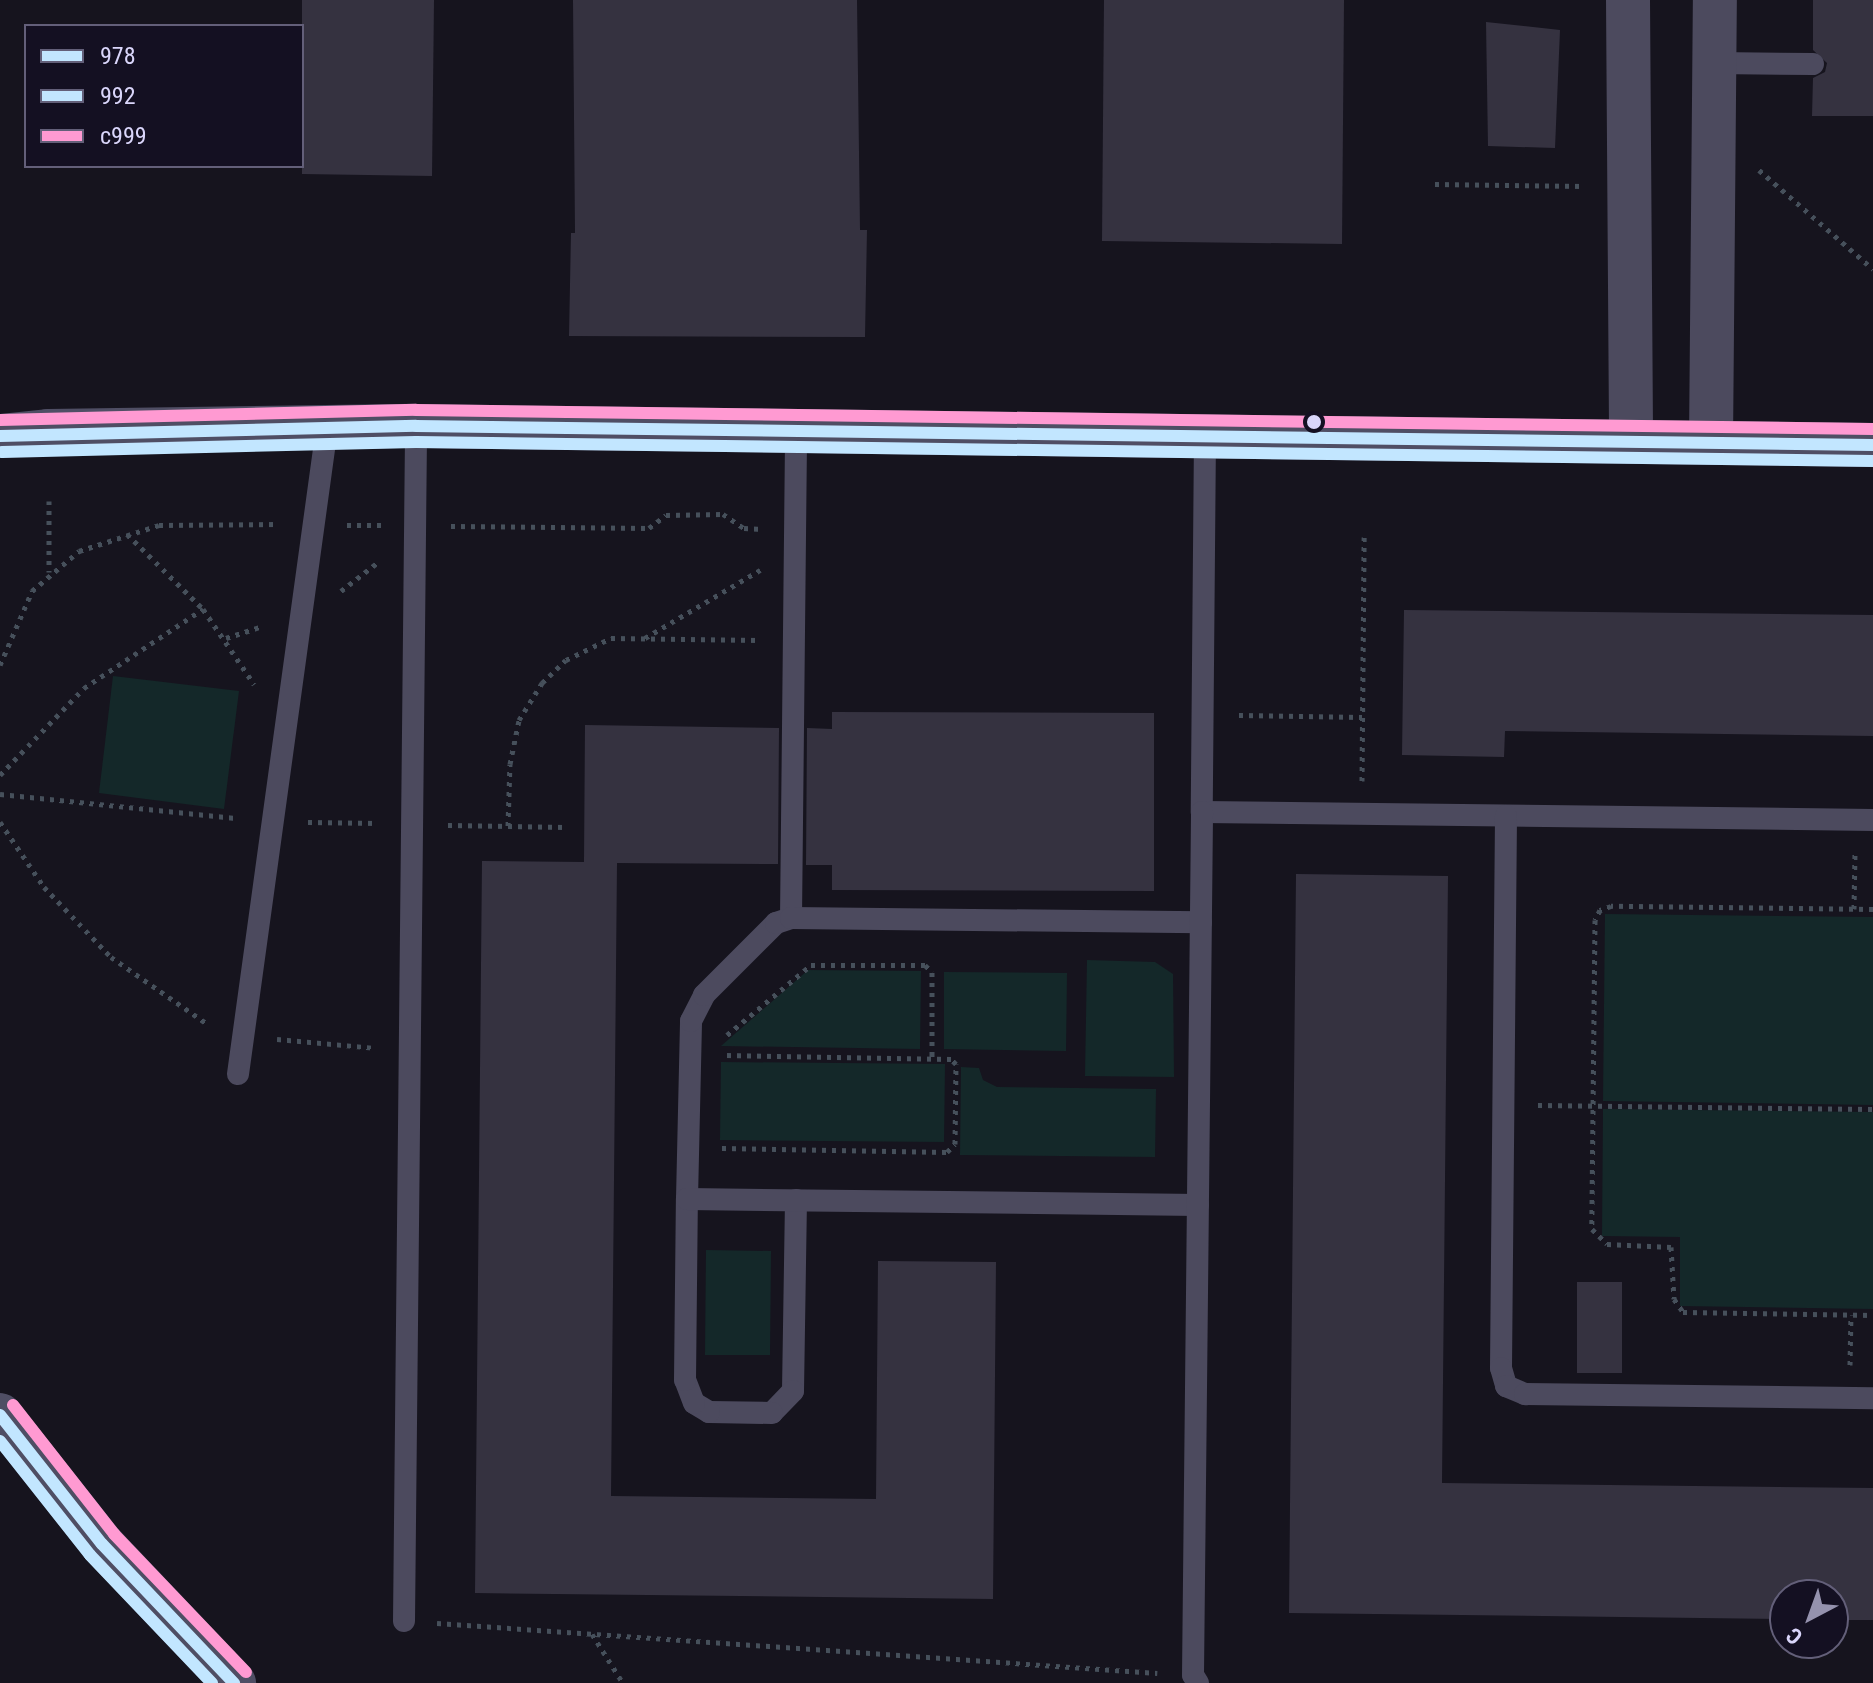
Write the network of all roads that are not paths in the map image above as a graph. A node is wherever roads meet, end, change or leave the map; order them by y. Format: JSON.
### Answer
{"nodes":[{"id":1,"x":1628,"y":0,"type":"edge"},
{"id":2,"x":1715,"y":0,"type":"edge"},
{"id":3,"x":1715,"y":63,"type":"junction"},
{"id":4,"x":1813,"y":64,"type":"dead end"},
{"id":5,"x":416,"y":426,"type":"junction"},
{"id":6,"x":327,"y":428,"type":"junction"},
{"id":7,"x":796,"y":431,"type":"junction"},
{"id":8,"x":1205,"y":435,"type":"junction"},
{"id":9,"x":0,"y":436,"type":"edge"},
{"id":10,"x":1631,"y":442,"type":"junction"},
{"id":11,"x":1711,"y":443,"type":"junction"},
{"id":12,"x":1873,"y":445,"type":"edge"},
{"id":13,"x":1202,"y":812,"type":"junction"},
{"id":14,"x":1506,"y":816,"type":"junction"},
{"id":15,"x":1864,"y":820,"type":"edge"},
{"id":16,"x":791,"y":918,"type":"junction"},
{"id":17,"x":1201,"y":922,"type":"junction"},
{"id":18,"x":238,"y":1074,"type":"dead end"},
{"id":19,"x":687,"y":1199,"type":"junction"},
{"id":20,"x":796,"y":1200,"type":"junction"},
{"id":21,"x":1198,"y":1205,"type":"junction"},
{"id":22,"x":1873,"y":1398,"type":"edge"},
{"id":23,"x":0,"y":1415,"type":"edge"},
{"id":24,"x":404,"y":1621,"type":"road end"},
{"id":25,"x":1196,"y":1679,"type":"edge"},
{"id":26,"x":234,"y":1683,"type":"edge"}],
"edges":[{"from":1,"to":10,"type":"street"},
{"from":2,"to":3,"type":"street"},
{"from":3,"to":4,"type":"lane"},
{"from":3,"to":11,"type":"street"},
{"from":5,"to":6,"type":"street"},
{"from":5,"to":7,"type":"street"},
{"from":5,"to":24,"type":"lane"},
{"from":6,"to":9,"type":"street"},
{"from":6,"to":18,"type":"lane"},
{"from":7,"to":8,"type":"street"},
{"from":7,"to":16,"type":"lane"},
{"from":8,"to":10,"type":"street"},
{"from":8,"to":13,"type":"lane"},
{"from":10,"to":11,"type":"street"},
{"from":11,"to":12,"type":"street"},
{"from":13,"to":14,"type":"lane"},
{"from":13,"to":17,"type":"lane"},
{"from":14,"to":15,"type":"lane"},
{"from":14,"to":22,"type":"lane"},
{"from":16,"to":17,"type":"lane"},
{"from":16,"to":19,"type":"lane"},
{"from":17,"to":21,"type":"lane"},
{"from":19,"to":20,"type":"lane"},
{"from":19,"to":20,"type":"lane"},
{"from":20,"to":21,"type":"lane"},
{"from":21,"to":25,"type":"lane"},
{"from":23,"to":26,"type":"street"}]}
